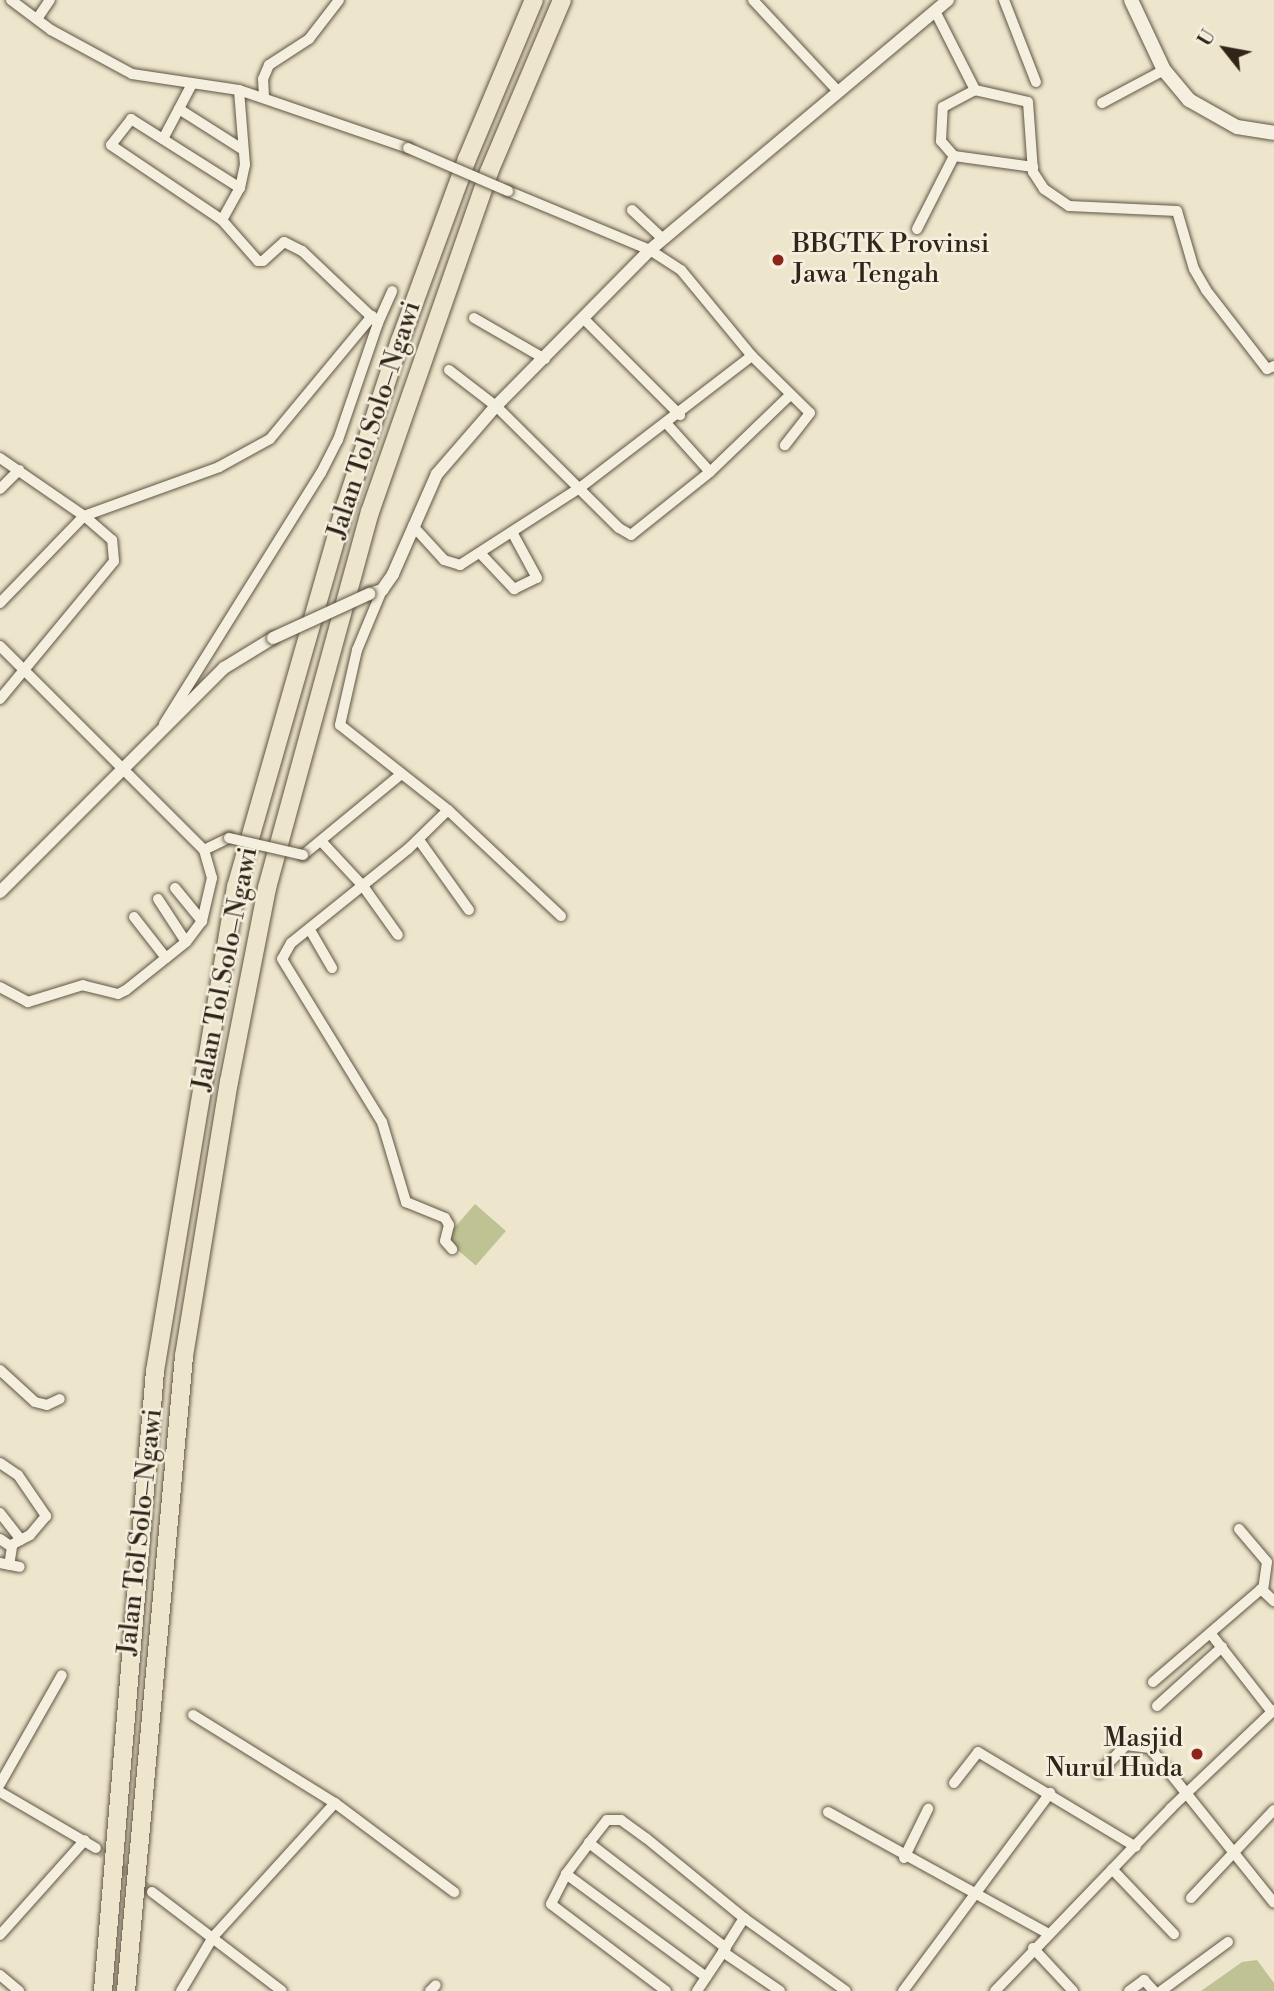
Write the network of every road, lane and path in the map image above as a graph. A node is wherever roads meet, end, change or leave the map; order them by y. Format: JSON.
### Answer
{"nodes":[{"id":1,"x":11,"y":0,"type":"edge"},
{"id":2,"x":50,"y":0,"type":"edge"},
{"id":3,"x":339,"y":0,"type":"edge"},
{"id":4,"x":534,"y":0,"type":"edge"},
{"id":5,"x":562,"y":0,"type":"edge"},
{"id":6,"x":753,"y":0,"type":"edge"},
{"id":7,"x":948,"y":0,"type":"edge"},
{"id":8,"x":1004,"y":0,"type":"edge"},
{"id":9,"x":1131,"y":0,"type":"edge"},
{"id":10,"x":935,"y":10,"type":"junction"},
{"id":11,"x":37,"y":19,"type":"junction"},
{"id":12,"x":1164,"y":70,"type":"junction"},
{"id":13,"x":1036,"y":82,"type":"dead end"},
{"id":14,"x":192,"y":84,"type":"junction"},
{"id":15,"x":239,"y":90,"type":"junction"},
{"id":16,"x":975,"y":90,"type":"junction"},
{"id":17,"x":838,"y":91,"type":"junction"},
{"id":18,"x":264,"y":97,"type":"junction"},
{"id":19,"x":1102,"y":103,"type":"dead end"},
{"id":20,"x":179,"y":109,"type":"junction"},
{"id":21,"x":1274,"y":133,"type":"edge"},
{"id":22,"x":163,"y":139,"type":"junction"},
{"id":23,"x":242,"y":149,"type":"junction"},
{"id":24,"x":954,"y":156,"type":"junction"},
{"id":25,"x":1033,"y":167,"type":"junction"},
{"id":26,"x":240,"y":188,"type":"junction"},
{"id":27,"x":632,"y":210,"type":"dead end"},
{"id":28,"x":222,"y":219,"type":"junction"},
{"id":29,"x":918,"y":229,"type":"dead end"},
{"id":30,"x":663,"y":239,"type":"junction"},
{"id":31,"x":650,"y":250,"type":"junction"},
{"id":32,"x":392,"y":291,"type":"dead end"},
{"id":33,"x":474,"y":318,"type":"dead end"},
{"id":34,"x":375,"y":319,"type":"junction"},
{"id":35,"x":584,"y":319,"type":"junction"},
{"id":36,"x":752,"y":356,"type":"junction"},
{"id":37,"x":545,"y":359,"type":"junction"},
{"id":38,"x":1274,"y":366,"type":"edge"},
{"id":39,"x":449,"y":370,"type":"dead end"},
{"id":40,"x":790,"y":395,"type":"junction"},
{"id":41,"x":496,"y":406,"type":"junction"},
{"id":42,"x":680,"y":415,"type":"junction"},
{"id":43,"x":667,"y":424,"type":"junction"},
{"id":44,"x":785,"y":445,"type":"dead end"},
{"id":45,"x":0,"y":458,"type":"edge"},
{"id":46,"x":19,"y":470,"type":"junction"},
{"id":47,"x":710,"y":472,"type":"junction"},
{"id":48,"x":581,"y":487,"type":"junction"},
{"id":49,"x":0,"y":489,"type":"edge"},
{"id":50,"x":84,"y":516,"type":"junction"},
{"id":51,"x":413,"y":526,"type":"junction"},
{"id":52,"x":512,"y":532,"type":"junction"},
{"id":53,"x":480,"y":553,"type":"junction"},
{"id":54,"x":382,"y":590,"type":"junction"},
{"id":55,"x":0,"y":603,"type":"edge"},
{"id":56,"x":0,"y":646,"type":"edge"},
{"id":57,"x":26,"y":673,"type":"junction"},
{"id":58,"x":0,"y":699,"type":"edge"},
{"id":59,"x":160,"y":731,"type":"junction"},
{"id":60,"x":122,"y":767,"type":"junction"},
{"id":61,"x":400,"y":775,"type":"junction"},
{"id":62,"x":447,"y":810,"type":"junction"},
{"id":63,"x":419,"y":840,"type":"junction"},
{"id":64,"x":321,"y":841,"type":"junction"},
{"id":65,"x":204,"y":850,"type":"junction"},
{"id":66,"x":363,"y":886,"type":"junction"},
{"id":67,"x":175,"y":888,"type":"dead end"},
{"id":68,"x":0,"y":892,"type":"edge"},
{"id":69,"x":158,"y":899,"type":"dead end"},
{"id":70,"x":469,"y":910,"type":"dead end"},
{"id":71,"x":561,"y":916,"type":"dead end"},
{"id":72,"x":134,"y":917,"type":"dead end"},
{"id":73,"x":202,"y":921,"type":"junction"},
{"id":74,"x":310,"y":930,"type":"junction"},
{"id":75,"x":398,"y":935,"type":"dead end"},
{"id":76,"x":186,"y":942,"type":"junction"},
{"id":77,"x":166,"y":958,"type":"junction"},
{"id":78,"x":332,"y":968,"type":"dead end"},
{"id":79,"x":0,"y":987,"type":"edge"},
{"id":80,"x":452,"y":1249,"type":"dead end"},
{"id":81,"x":0,"y":1370,"type":"edge"},
{"id":82,"x":60,"y":1399,"type":"dead end"},
{"id":83,"x":0,"y":1463,"type":"edge"},
{"id":84,"x":0,"y":1513,"type":"edge"},
{"id":85,"x":1239,"y":1529,"type":"dead end"},
{"id":86,"x":0,"y":1539,"type":"edge"},
{"id":87,"x":16,"y":1543,"type":"junction"},
{"id":88,"x":10,"y":1565,"type":"edge"},
{"id":89,"x":1263,"y":1589,"type":"junction"},
{"id":90,"x":1274,"y":1601,"type":"edge"},
{"id":91,"x":1211,"y":1634,"type":"junction"},
{"id":92,"x":1222,"y":1647,"type":"junction"},
{"id":93,"x":62,"y":1675,"type":"dead end"},
{"id":94,"x":1153,"y":1682,"type":"dead end"},
{"id":95,"x":1157,"y":1706,"type":"dead end"},
{"id":96,"x":1273,"y":1711,"type":"edge"},
{"id":97,"x":193,"y":1715,"type":"dead end"},
{"id":98,"x":1099,"y":1773,"type":"dead end"},
{"id":99,"x":954,"y":1783,"type":"dead end"},
{"id":100,"x":0,"y":1784,"type":"edge"},
{"id":101,"x":0,"y":1791,"type":"edge"},
{"id":102,"x":1051,"y":1793,"type":"junction"},
{"id":103,"x":1186,"y":1794,"type":"junction"},
{"id":104,"x":335,"y":1803,"type":"junction"},
{"id":105,"x":928,"y":1809,"type":"dead end"},
{"id":106,"x":1274,"y":1810,"type":"edge"},
{"id":107,"x":828,"y":1812,"type":"dead end"},
{"id":108,"x":85,"y":1840,"type":"junction"},
{"id":109,"x":589,"y":1843,"type":"junction"},
{"id":110,"x":1136,"y":1847,"type":"junction"},
{"id":111,"x":96,"y":1848,"type":"tunnel mouth"},
{"id":112,"x":1232,"y":1854,"type":"junction"},
{"id":113,"x":904,"y":1858,"type":"junction"},
{"id":114,"x":1112,"y":1869,"type":"junction"},
{"id":115,"x":566,"y":1874,"type":"junction"},
{"id":116,"x":975,"y":1891,"type":"junction"},
{"id":117,"x":152,"y":1892,"type":"tunnel mouth"},
{"id":118,"x":454,"y":1892,"type":"dead end"},
{"id":119,"x":1191,"y":1898,"type":"dead end"},
{"id":120,"x":1274,"y":1903,"type":"edge"},
{"id":121,"x":744,"y":1918,"type":"junction"},
{"id":122,"x":1049,"y":1934,"type":"junction"},
{"id":123,"x":1174,"y":1934,"type":"dead end"},
{"id":124,"x":0,"y":1936,"type":"edge"},
{"id":125,"x":213,"y":1937,"type":"junction"},
{"id":126,"x":1228,"y":1942,"type":"dead end"},
{"id":127,"x":1032,"y":1948,"type":"junction"},
{"id":128,"x":724,"y":1950,"type":"junction"},
{"id":129,"x":0,"y":1975,"type":"edge"},
{"id":130,"x":706,"y":1977,"type":"junction"},
{"id":131,"x":19,"y":1991,"type":"edge"},
{"id":132,"x":103,"y":1991,"type":"edge"},
{"id":133,"x":126,"y":1991,"type":"edge"},
{"id":134,"x":181,"y":1991,"type":"edge"},
{"id":135,"x":282,"y":1991,"type":"edge"},
{"id":136,"x":666,"y":1991,"type":"edge"},
{"id":137,"x":696,"y":1991,"type":"edge"},
{"id":138,"x":780,"y":1991,"type":"edge"},
{"id":139,"x":846,"y":1991,"type":"edge"},
{"id":140,"x":904,"y":1991,"type":"edge"},
{"id":141,"x":995,"y":1991,"type":"edge"},
{"id":142,"x":1073,"y":1991,"type":"edge"},
{"id":143,"x":1129,"y":1991,"type":"edge"},
{"id":144,"x":1154,"y":1991,"type":"edge"},
{"id":145,"x":1161,"y":1991,"type":"edge"}],
"edges":[{"from":1,"to":11,"type":"street"},
{"from":2,"to":11,"type":"street"},
{"from":3,"to":18,"type":"street"},
{"from":4,"to":132,"type":"highway","name":"Jalan Tol Solo–Ngawi"},
{"from":5,"to":133,"type":"highway","name":"Jalan Tol Solo–Ngawi"},
{"from":6,"to":17,"type":"street"},
{"from":7,"to":10,"type":"street"},
{"from":8,"to":13,"type":"street"},
{"from":9,"to":12,"type":"main road"},
{"from":10,"to":16,"type":"street"},
{"from":10,"to":17,"type":"street"},
{"from":11,"to":14,"type":"street"},
{"from":12,"to":19,"type":"street"},
{"from":12,"to":21,"type":"main road"},
{"from":14,"to":15,"type":"street"},
{"from":14,"to":20,"type":"street"},
{"from":15,"to":18,"type":"street"},
{"from":15,"to":23,"type":"street"},
{"from":16,"to":24,"type":"street"},
{"from":16,"to":25,"type":"street"},
{"from":17,"to":30,"type":"street"},
{"from":18,"to":31,"type":"street","bridge":true},
{"from":20,"to":22,"type":"street"},
{"from":20,"to":23,"type":"street"},
{"from":22,"to":26,"type":"street"},
{"from":22,"to":28,"type":"street"},
{"from":23,"to":26,"type":"street"},
{"from":24,"to":25,"type":"street"},
{"from":24,"to":29,"type":"street"},
{"from":25,"to":38,"type":"street"},
{"from":26,"to":28,"type":"street"},
{"from":27,"to":30,"type":"street"},
{"from":28,"to":34,"type":"street"},
{"from":30,"to":31,"type":"street"},
{"from":31,"to":35,"type":"street"},
{"from":31,"to":36,"type":"street"},
{"from":32,"to":34,"type":"street"},
{"from":33,"to":37,"type":"street"},
{"from":34,"to":50,"type":"street"},
{"from":34,"to":59,"type":"street"},
{"from":35,"to":37,"type":"street"},
{"from":35,"to":42,"type":"street"},
{"from":36,"to":40,"type":"street"},
{"from":36,"to":42,"type":"street"},
{"from":37,"to":41,"type":"street"},
{"from":39,"to":41,"type":"street"},
{"from":40,"to":44,"type":"street"},
{"from":40,"to":47,"type":"street"},
{"from":41,"to":48,"type":"street"},
{"from":41,"to":51,"type":"street"},
{"from":42,"to":43,"type":"street"},
{"from":43,"to":47,"type":"street"},
{"from":43,"to":48,"type":"street"},
{"from":45,"to":46,"type":"street"},
{"from":46,"to":49,"type":"street"},
{"from":46,"to":50,"type":"street"},
{"from":47,"to":48,"type":"street"},
{"from":48,"to":52,"type":"street"},
{"from":50,"to":55,"type":"street"},
{"from":50,"to":57,"type":"street"},
{"from":51,"to":53,"type":"street"},
{"from":51,"to":54,"type":"street"},
{"from":52,"to":53,"type":"street"},
{"from":52,"to":53,"type":"street"},
{"from":54,"to":59,"type":"street","bridge":true},
{"from":54,"to":61,"type":"street"},
{"from":56,"to":57,"type":"street"},
{"from":57,"to":58,"type":"street"},
{"from":57,"to":60,"type":"street"},
{"from":59,"to":60,"type":"street"},
{"from":60,"to":65,"type":"street"},
{"from":60,"to":68,"type":"street"},
{"from":61,"to":62,"type":"street"},
{"from":61,"to":64,"type":"street"},
{"from":62,"to":63,"type":"street"},
{"from":62,"to":71,"type":"street"},
{"from":63,"to":66,"type":"street"},
{"from":63,"to":70,"type":"street"},
{"from":64,"to":65,"type":"street","bridge":true},
{"from":64,"to":66,"type":"street"},
{"from":65,"to":73,"type":"street"},
{"from":66,"to":74,"type":"street"},
{"from":66,"to":75,"type":"street"},
{"from":67,"to":73,"type":"street"},
{"from":69,"to":76,"type":"street"},
{"from":72,"to":77,"type":"street"},
{"from":73,"to":76,"type":"street"},
{"from":74,"to":78,"type":"street"},
{"from":74,"to":80,"type":"street"},
{"from":76,"to":77,"type":"street"},
{"from":77,"to":79,"type":"street"},
{"from":81,"to":82,"type":"street"},
{"from":83,"to":87,"type":"street"},
{"from":84,"to":87,"type":"street"},
{"from":85,"to":89,"type":"street"},
{"from":86,"to":87,"type":"street"},
{"from":87,"to":88,"type":"street"},
{"from":89,"to":90,"type":"street"},
{"from":89,"to":91,"type":"street"},
{"from":91,"to":92,"type":"street"},
{"from":91,"to":94,"type":"street"},
{"from":92,"to":95,"type":"street"},
{"from":92,"to":96,"type":"street"},
{"from":93,"to":100,"type":"street"},
{"from":96,"to":103,"type":"street"},
{"from":97,"to":104,"type":"street"},
{"from":98,"to":103,"type":"street"},
{"from":99,"to":102,"type":"street"},
{"from":101,"to":108,"type":"street"},
{"from":102,"to":110,"type":"street"},
{"from":102,"to":116,"type":"street"},
{"from":103,"to":110,"type":"street"},
{"from":103,"to":112,"type":"street"},
{"from":104,"to":118,"type":"street"},
{"from":104,"to":125,"type":"street"},
{"from":105,"to":113,"type":"street"},
{"from":106,"to":112,"type":"street"},
{"from":107,"to":113,"type":"street"},
{"from":108,"to":111,"type":"street"},
{"from":108,"to":124,"type":"street"},
{"from":109,"to":115,"type":"street"},
{"from":109,"to":121,"type":"street"},
{"from":109,"to":128,"type":"street"},
{"from":110,"to":114,"type":"street"},
{"from":112,"to":119,"type":"street"},
{"from":112,"to":120,"type":"street"},
{"from":113,"to":116,"type":"street"},
{"from":114,"to":122,"type":"street"},
{"from":114,"to":123,"type":"street"},
{"from":115,"to":130,"type":"street"},
{"from":115,"to":136,"type":"street"},
{"from":116,"to":122,"type":"street"},
{"from":116,"to":140,"type":"street"},
{"from":117,"to":125,"type":"street"},
{"from":121,"to":128,"type":"street"},
{"from":121,"to":139,"type":"street"},
{"from":122,"to":127,"type":"street"},
{"from":125,"to":134,"type":"street"},
{"from":125,"to":135,"type":"street"},
{"from":126,"to":145,"type":"street"},
{"from":127,"to":141,"type":"street"},
{"from":127,"to":142,"type":"street"},
{"from":128,"to":130,"type":"street"},
{"from":128,"to":138,"type":"street"},
{"from":129,"to":131,"type":"street"},
{"from":130,"to":137,"type":"street"},
{"from":143,"to":144,"type":"street"}]}
